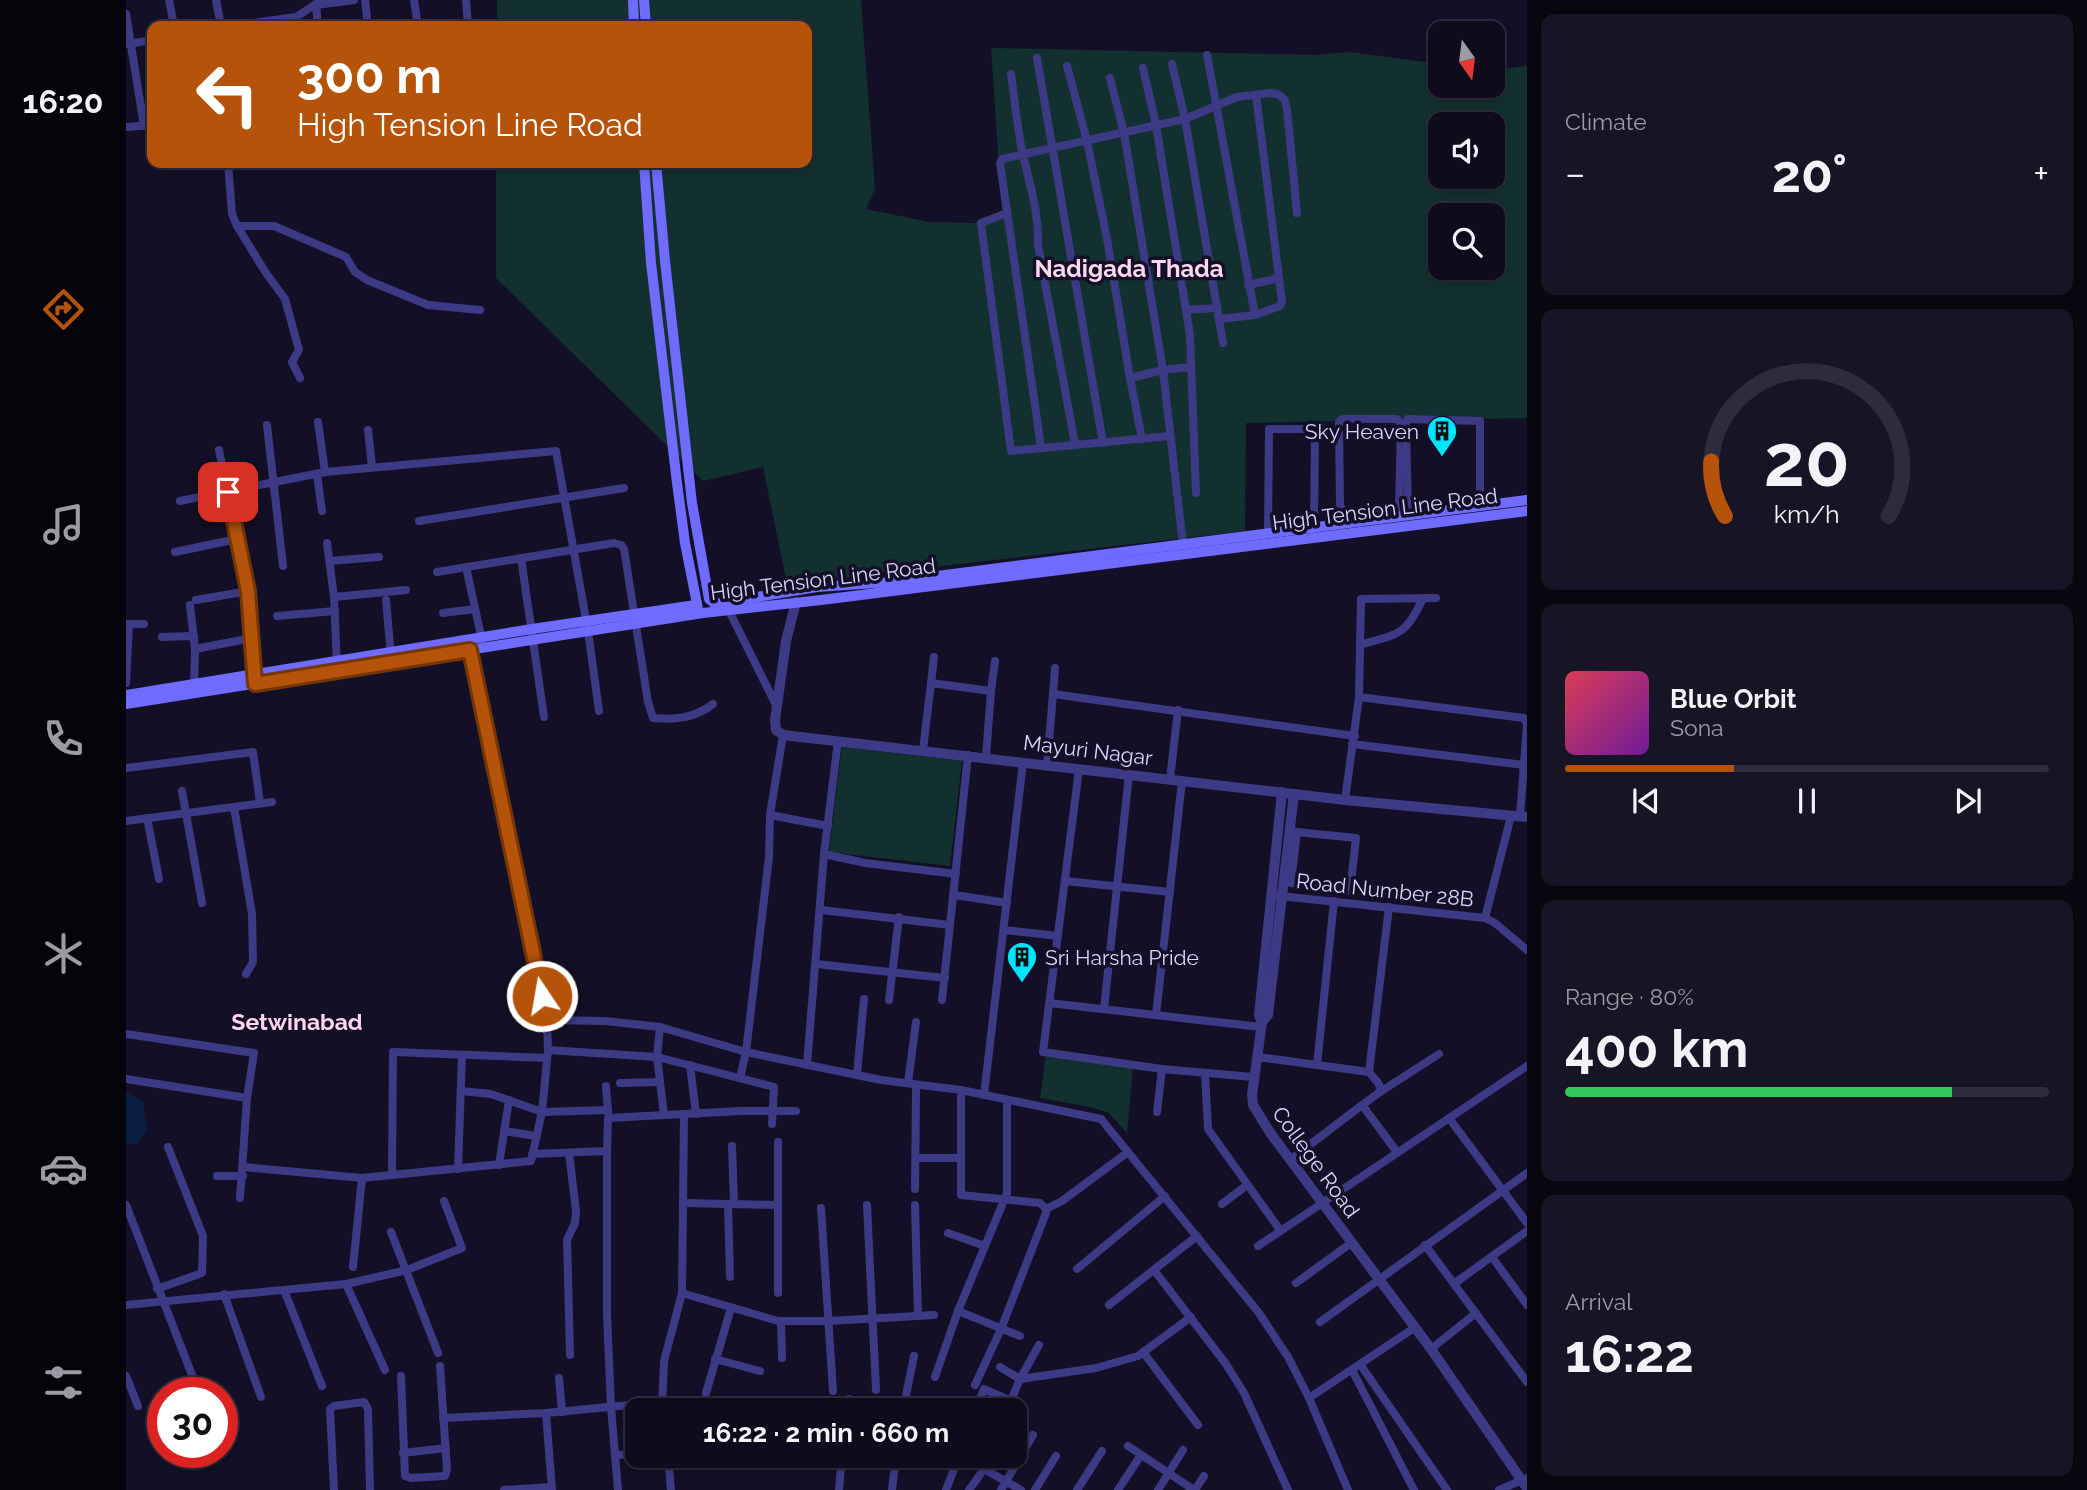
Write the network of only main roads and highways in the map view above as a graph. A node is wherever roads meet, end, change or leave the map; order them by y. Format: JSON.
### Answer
{"nodes":[{"id":1,"x":633,"y":0,"type":"edge"},
{"id":2,"x":645,"y":0,"type":"edge"},
{"id":3,"x":634,"y":21,"type":"edge"},
{"id":4,"x":646,"y":21,"type":"edge"},
{"id":5,"x":644,"y":168,"type":"edge"},
{"id":6,"x":656,"y":168,"type":"edge"},
{"id":7,"x":665,"y":261,"type":"junction"},
{"id":8,"x":652,"y":263,"type":"junction"},
{"id":9,"x":1527,"y":500,"type":"edge"},
{"id":10,"x":1527,"y":511,"type":"edge"},
{"id":11,"x":1314,"y":533,"type":"junction"},
{"id":12,"x":1000,"y":573,"type":"junction"},
{"id":13,"x":796,"y":596,"type":"junction"},
{"id":14,"x":699,"y":609,"type":"junction"},
{"id":15,"x":194,"y":689,"type":"junction"},
{"id":16,"x":126,"y":695,"type":"edge"},
{"id":17,"x":126,"y":704,"type":"edge"}],
"edges":[{"from":1,"to":3,"type":"main road"},
{"from":2,"to":4,"type":"main road"},
{"from":5,"to":8,"type":"main road"},
{"from":6,"to":7,"type":"main road"},
{"from":7,"to":8,"type":"main road"},
{"from":7,"to":13,"type":"main road"},
{"from":8,"to":14,"type":"main road"},
{"from":9,"to":11,"type":"main road","name":"High Tension Line Road"},
{"from":10,"to":11,"type":"main road","name":"High Tension Line Road"},
{"from":11,"to":12,"type":"main road","name":"High Tension Line Road"},
{"from":11,"to":12,"type":"main road","name":"High Tension Line Road"},
{"from":12,"to":13,"type":"main road","name":"High Tension Line Road"},
{"from":13,"to":14,"type":"main road","name":"High Tension Line Road"},
{"from":14,"to":15,"type":"main road","name":"High Tension Line Road"},
{"from":15,"to":16,"type":"main road"},
{"from":15,"to":17,"type":"main road"}]}
